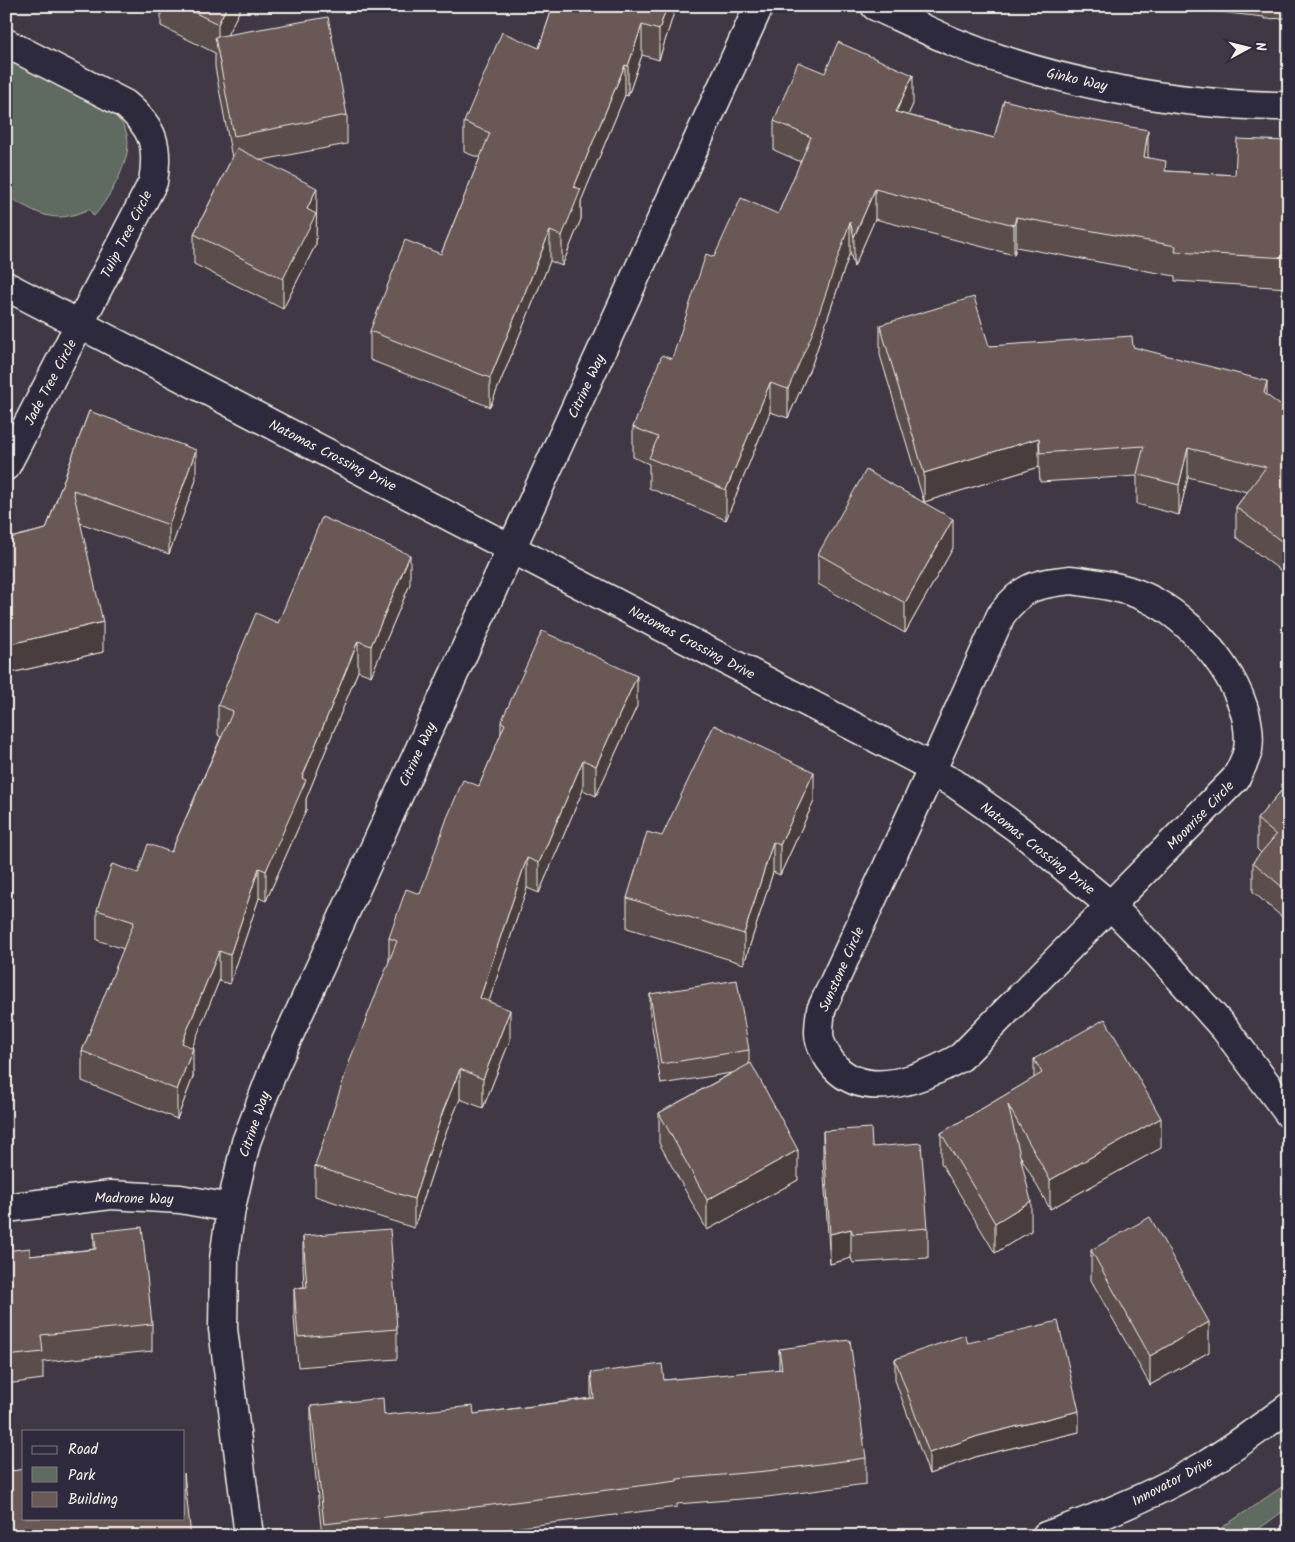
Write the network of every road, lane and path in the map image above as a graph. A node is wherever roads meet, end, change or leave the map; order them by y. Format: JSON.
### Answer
{"nodes":[{"id":1,"x":759,"y":6,"type":"edge"},
{"id":2,"x":875,"y":6,"type":"edge"},
{"id":3,"x":6,"y":43,"type":"edge"},
{"id":4,"x":1289,"y":106,"type":"edge"},
{"id":5,"x":6,"y":286,"type":"edge"},
{"id":6,"x":80,"y":325,"type":"junction"},
{"id":7,"x":6,"y":466,"type":"edge"},
{"id":8,"x":512,"y":547,"type":"junction"},
{"id":9,"x":931,"y":772,"type":"junction"},
{"id":10,"x":1111,"y":906,"type":"junction"},
{"id":11,"x":1289,"y":1114,"type":"edge"},
{"id":12,"x":6,"y":1208,"type":"edge"},
{"id":13,"x":231,"y":1208,"type":"junction"},
{"id":14,"x":1289,"y":1407,"type":"edge"},
{"id":15,"x":249,"y":1536,"type":"edge"},
{"id":16,"x":1046,"y":1536,"type":"edge"}],
"edges":[{"from":1,"to":8,"type":"street","name":"Citrine Way"},
{"from":2,"to":4,"type":"street","name":"Ginko Way"},
{"from":3,"to":6,"type":"street","name":"Tulip Tree Circle"},
{"from":5,"to":6,"type":"street","name":"Natomas Crossing Drive"},
{"from":6,"to":7,"type":"street","name":"Jade Tree Circle"},
{"from":6,"to":8,"type":"street","name":"Natomas Crossing Drive"},
{"from":8,"to":9,"type":"street","name":"Natomas Crossing Drive"},
{"from":8,"to":13,"type":"street","name":"Citrine Way"},
{"from":9,"to":10,"type":"street","name":"Natomas Crossing Drive"},
{"from":9,"to":10,"type":"street","name":"Sunstone Circle"},
{"from":9,"to":10,"type":"street","name":"Moonrise Circle"},
{"from":10,"to":11,"type":"street","name":"Natomas Crossing Drive"},
{"from":12,"to":13,"type":"street","name":"Madrone Way"},
{"from":13,"to":15,"type":"street","name":"Citrine Way"},
{"from":14,"to":16,"type":"street","name":"Innovator Drive"}]}
